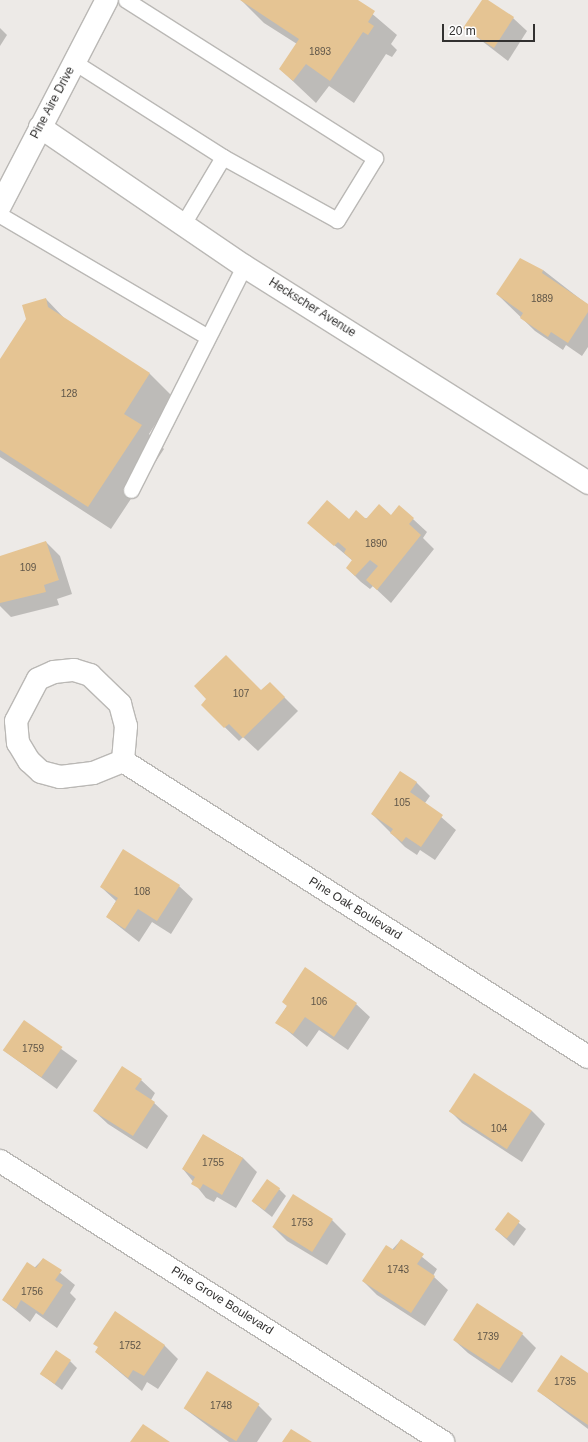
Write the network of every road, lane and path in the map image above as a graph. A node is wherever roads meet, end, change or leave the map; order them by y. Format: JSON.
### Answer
{"nodes":[{"id":1,"x":107,"y":0,"type":"edge"},
{"id":2,"x":126,"y":0,"type":"edge"},
{"id":3,"x":74,"y":62,"type":"junction"},
{"id":4,"x":40,"y":127,"type":"junction"},
{"id":5,"x":223,"y":157,"type":"junction"},
{"id":6,"x":0,"y":206,"type":"edge"},
{"id":7,"x":0,"y":216,"type":"edge"},
{"id":8,"x":183,"y":224,"type":"junction"},
{"id":9,"x":244,"y":266,"type":"junction"},
{"id":10,"x":208,"y":337,"type":"junction"},
{"id":11,"x":588,"y":483,"type":"edge"},
{"id":12,"x":131,"y":490,"type":"dead end"},
{"id":13,"x":123,"y":761,"type":"junction"},
{"id":14,"x":588,"y":1057,"type":"edge"},
{"id":15,"x":0,"y":1161,"type":"edge"},
{"id":16,"x":443,"y":1442,"type":"edge"}],
"edges":[{"from":1,"to":3,"type":"street","name":"Pine Aire Drive"},
{"from":2,"to":5,"type":"lane"},
{"from":3,"to":4,"type":"street","name":"Pine Aire Drive"},
{"from":3,"to":5,"type":"lane"},
{"from":4,"to":6,"type":"street","name":"Pine Aire Drive"},
{"from":4,"to":8,"type":"street","name":"Heckscher Avenue"},
{"from":5,"to":8,"type":"lane"},
{"from":7,"to":10,"type":"lane"},
{"from":8,"to":9,"type":"street","name":"Heckscher Avenue"},
{"from":9,"to":10,"type":"lane"},
{"from":9,"to":11,"type":"street","name":"Heckscher Avenue"},
{"from":10,"to":12,"type":"lane"},
{"from":13,"to":13,"type":"street"},
{"from":13,"to":14,"type":"street","name":"Pine Oak Boulevard"},
{"from":15,"to":16,"type":"street","name":"Pine Grove Boulevard"}]}
